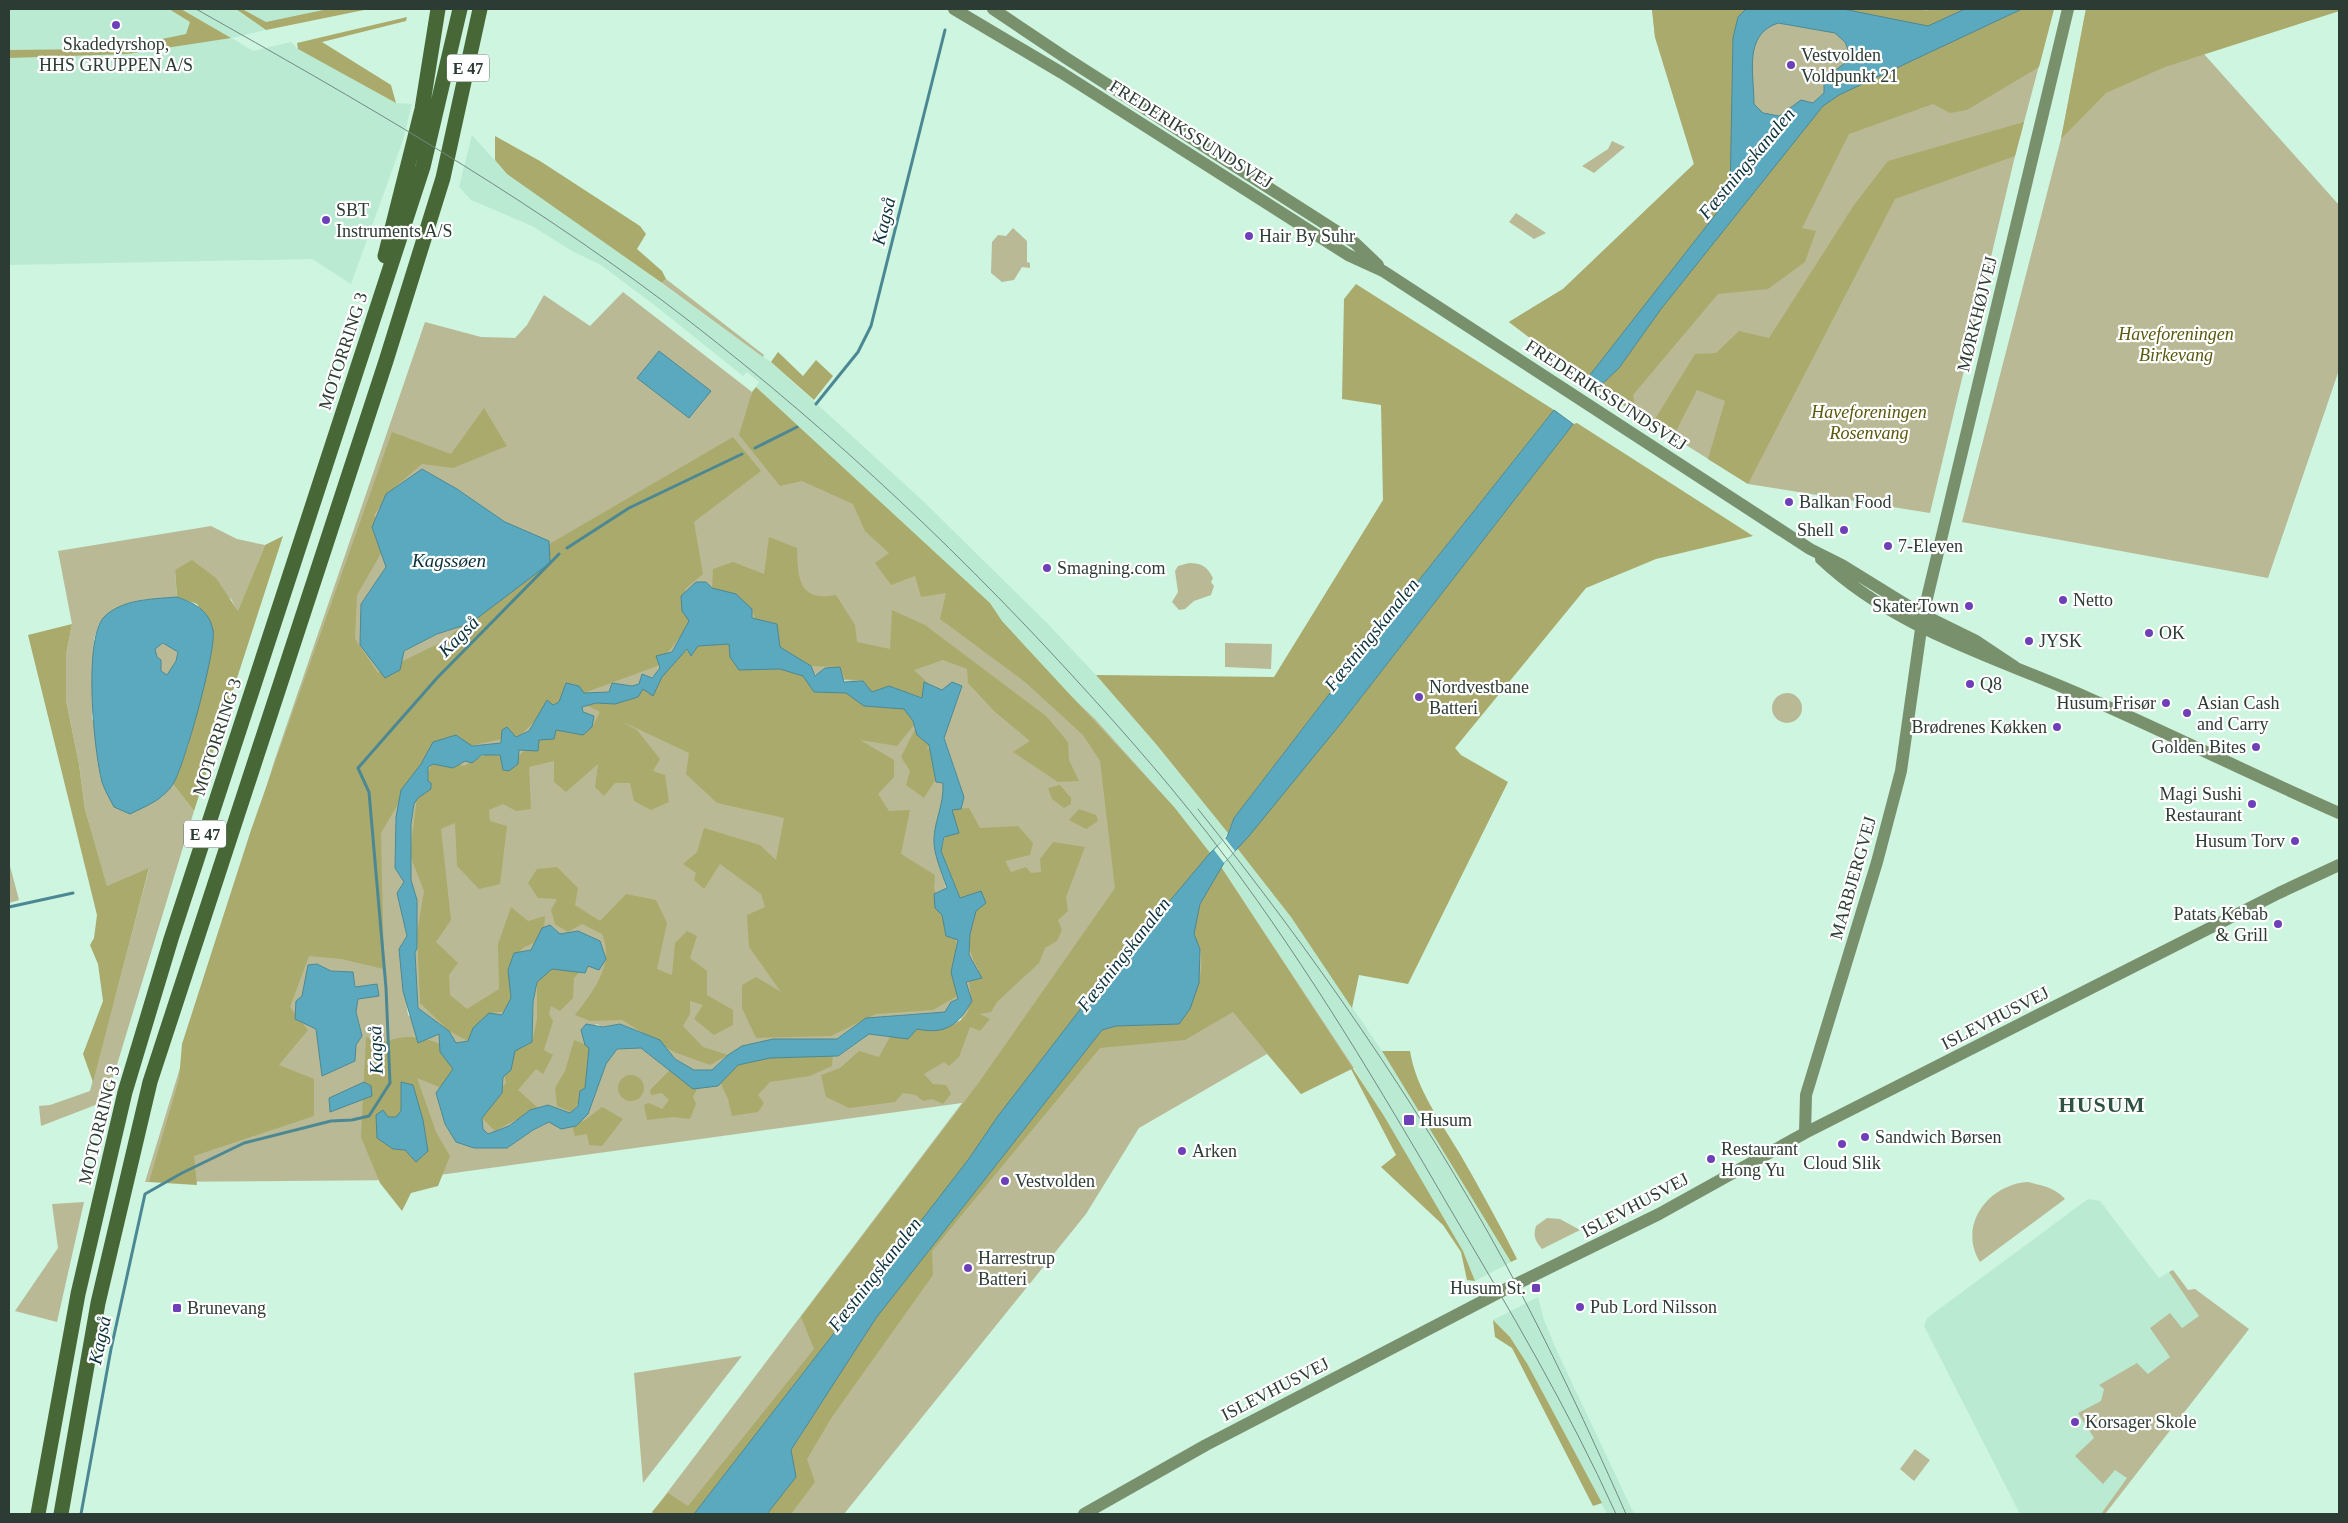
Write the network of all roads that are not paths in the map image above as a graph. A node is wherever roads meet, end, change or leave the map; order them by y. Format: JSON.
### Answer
{"nodes":[{"id":1,"x":438,"y":9,"type":"edge"},
{"id":2,"x":460,"y":9,"type":"edge"},
{"id":3,"x":480,"y":9,"type":"edge"},
{"id":4,"x":954,"y":9,"type":"edge"},
{"id":5,"x":992,"y":9,"type":"edge"},
{"id":6,"x":2068,"y":9,"type":"edge"},
{"id":7,"x":981,"y":25,"type":"junction"},
{"id":8,"x":429,"y":113,"type":"junction"},
{"id":9,"x":1383,"y":271,"type":"junction"},
{"id":10,"x":373,"y":317,"type":"junction"},
{"id":11,"x":1810,"y":549,"type":"junction"},
{"id":12,"x":1923,"y":615,"type":"junction"},
{"id":13,"x":1920,"y":628,"type":"junction"},
{"id":14,"x":2015,"y":667,"type":"junction"},
{"id":15,"x":2339,"y":813,"type":"edge"},
{"id":16,"x":2339,"y":865,"type":"edge"},
{"id":17,"x":1805,"y":1133,"type":"junction"},
{"id":18,"x":38,"y":1514,"type":"edge"},
{"id":19,"x":61,"y":1514,"type":"edge"},
{"id":20,"x":1084,"y":1514,"type":"edge"}],
"edges":[{"from":1,"to":8,"type":"highway"},
{"from":2,"to":8,"type":"highway","name":"MOTORRING 3","number":"E 47"},
{"from":3,"to":19,"type":"highway","number":"E 47"},
{"from":4,"to":7,"type":"street","name":"FREDERIKSSUNDSVEJ"},
{"from":5,"to":7,"type":"street"},
{"from":5,"to":9,"type":"street","name":"FREDERIKSSUNDSVEJ"},
{"from":6,"to":12,"type":"street","name":"MØRKHØJVEJ"},
{"from":7,"to":9,"type":"street","name":"FREDERIKSSUNDSVEJ"},
{"from":8,"to":10,"type":"highway"},
{"from":8,"to":10,"type":"highway","name":"MOTORRING 3","number":"E 47"},
{"from":9,"to":11,"type":"street","name":"FREDERIKSSUNDSVEJ"},
{"from":10,"to":18,"type":"highway","name":"MOTORRING 3","number":"E 47"},
{"from":11,"to":12,"type":"street","name":"FREDERIKSSUNDSVEJ"},
{"from":11,"to":13,"type":"street","name":"FREDERIKSSUNDSVEJ"},
{"from":12,"to":13,"type":"street","name":"MØRKHØJVEJ"},
{"from":12,"to":14,"type":"street","name":"FREDERIKSSUNDSVEJ"},
{"from":13,"to":14,"type":"street","name":"FREDERIKSSUNDSVEJ"},
{"from":13,"to":17,"type":"street","name":"MARBJERGVEJ"},
{"from":14,"to":15,"type":"street","name":"FREDERIKSSUNDSVEJ"},
{"from":16,"to":17,"type":"street","name":"ISLEVHUSVEJ"},
{"from":17,"to":20,"type":"street","name":"ISLEVHUSVEJ"}]}
